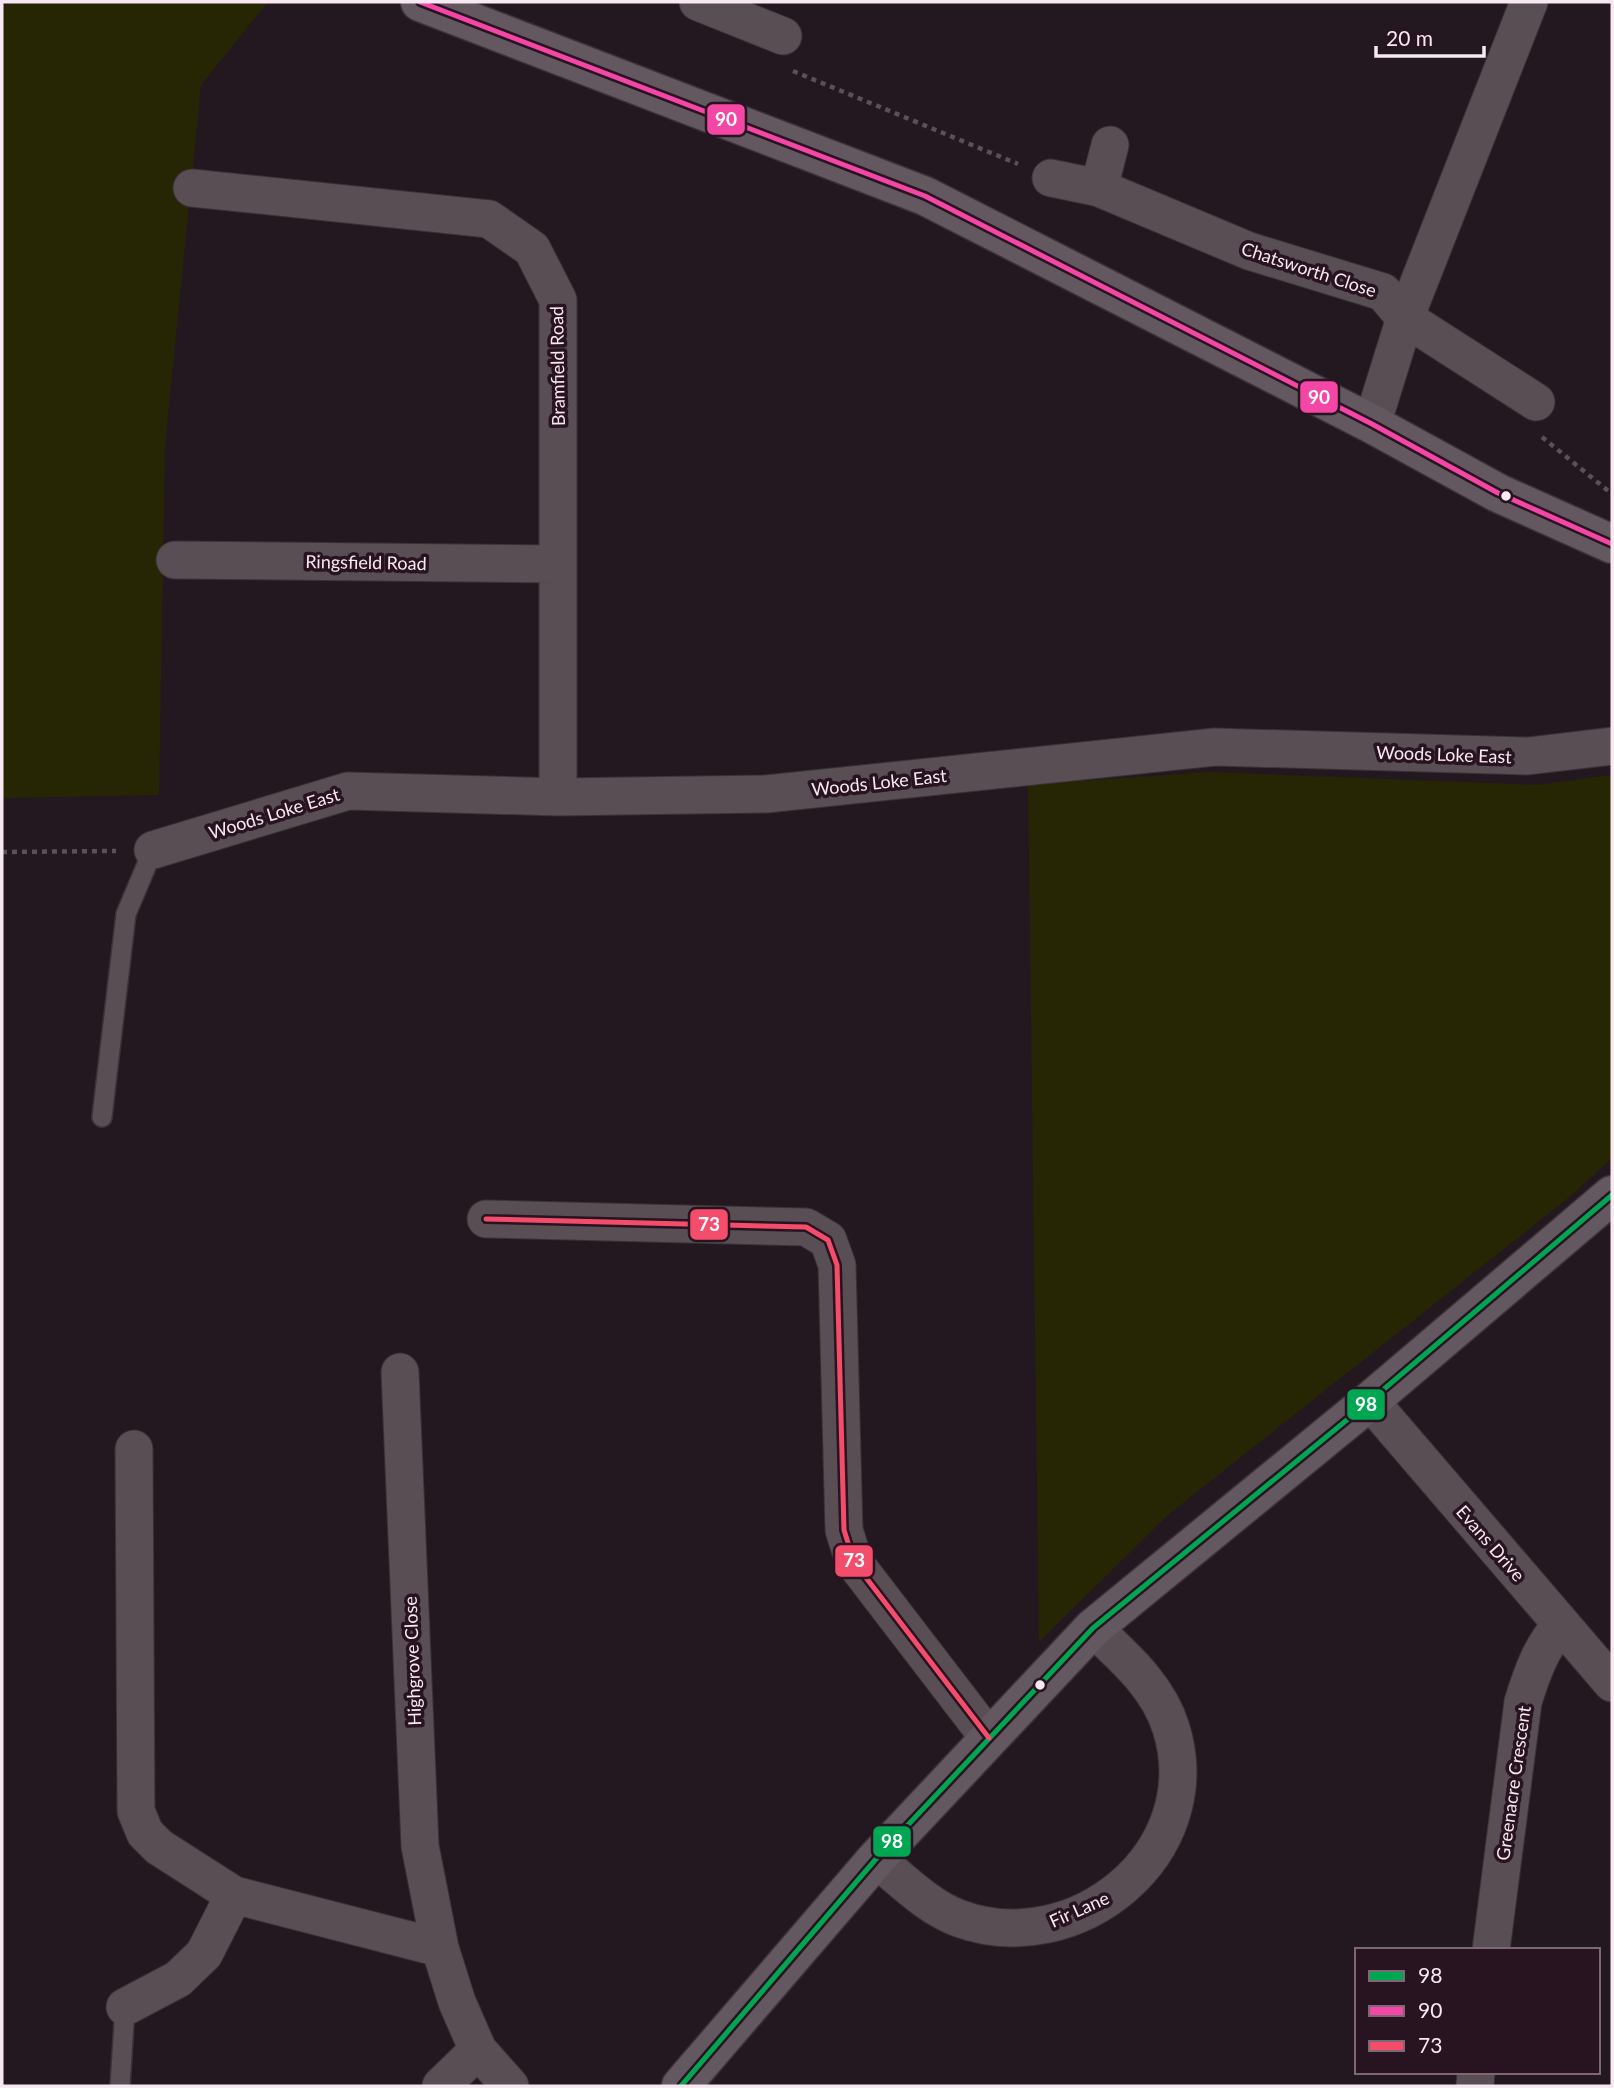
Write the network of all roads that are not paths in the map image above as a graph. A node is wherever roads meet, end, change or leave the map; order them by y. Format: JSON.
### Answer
{"nodes":[{"id":1,"x":420,"y":2,"type":"edge"},
{"id":2,"x":698,"y":2,"type":"edge"},
{"id":3,"x":1529,"y":2,"type":"edge"},
{"id":4,"x":467,"y":10,"type":"edge"},
{"id":5,"x":750,"y":11,"type":"edge"},
{"id":6,"x":783,"y":36,"type":"road end"},
{"id":7,"x":1110,"y":145,"type":"dead end"},
{"id":8,"x":1051,"y":178,"type":"road end"},
{"id":9,"x":192,"y":188,"type":"dead end"},
{"id":10,"x":1099,"y":188,"type":"junction"},
{"id":11,"x":1405,"y":318,"type":"junction"},
{"id":12,"x":1536,"y":402,"type":"road end"},
{"id":13,"x":1372,"y":424,"type":"junction"},
{"id":14,"x":1612,"y":544,"type":"edge"},
{"id":15,"x":175,"y":560,"type":"dead end"},
{"id":16,"x":558,"y":564,"type":"junction"},
{"id":17,"x":1612,"y":746,"type":"edge"},
{"id":18,"x":558,"y":797,"type":"junction"},
{"id":19,"x":153,"y":850,"type":"joint"},
{"id":20,"x":102,"y":1117,"type":"dead end"},
{"id":21,"x":1612,"y":1195,"type":"edge"},
{"id":22,"x":486,"y":1219,"type":"dead end"},
{"id":23,"x":400,"y":1372,"type":"dead end"},
{"id":24,"x":1370,"y":1401,"type":"junction"},
{"id":25,"x":134,"y":1449,"type":"dead end"},
{"id":26,"x":1562,"y":1625,"type":"junction"},
{"id":27,"x":1093,"y":1628,"type":"junction"},
{"id":28,"x":1612,"y":1684,"type":"edge"},
{"id":29,"x":989,"y":1738,"type":"junction"},
{"id":30,"x":876,"y":1859,"type":"junction"},
{"id":31,"x":234,"y":1895,"type":"junction"},
{"id":32,"x":440,"y":1948,"type":"junction"},
{"id":33,"x":1491,"y":1948,"type":"edge"},
{"id":34,"x":125,"y":2007,"type":"joint"},
{"id":35,"x":478,"y":2050,"type":"junction"},
{"id":36,"x":120,"y":2086,"type":"edge"},
{"id":37,"x":441,"y":2086,"type":"edge"},
{"id":38,"x":510,"y":2086,"type":"edge"},
{"id":39,"x":681,"y":2086,"type":"edge"}],
"edges":[{"from":1,"to":4,"type":"main road"},
{"from":2,"to":5,"type":"street"},
{"from":3,"to":11,"type":"street"},
{"from":4,"to":13,"type":"main road"},
{"from":5,"to":6,"type":"street"},
{"from":7,"to":10,"type":"street"},
{"from":8,"to":10,"type":"street","name":"Chatsworth Close"},
{"from":9,"to":16,"type":"street","name":"Bramfield Road"},
{"from":10,"to":11,"type":"street","name":"Chatsworth Close"},
{"from":11,"to":12,"type":"street","name":"Chatsworth Close"},
{"from":11,"to":13,"type":"street"},
{"from":13,"to":14,"type":"main road"},
{"from":15,"to":16,"type":"street","name":"Ringsfield Road"},
{"from":16,"to":18,"type":"street","name":"Bramfield Road"},
{"from":17,"to":18,"type":"street","name":"Woods Loke East"},
{"from":18,"to":19,"type":"street","name":"Woods Loke East"},
{"from":19,"to":20,"type":"lane"},
{"from":21,"to":24,"type":"main road"},
{"from":22,"to":29,"type":"street"},
{"from":23,"to":32,"type":"street","name":"Highgrove Close"},
{"from":24,"to":26,"type":"street","name":"Evans Drive"},
{"from":24,"to":27,"type":"main road"},
{"from":25,"to":31,"type":"street"},
{"from":26,"to":28,"type":"street","name":"Evans Drive"},
{"from":26,"to":33,"type":"street","name":"Greenacre Crescent"},
{"from":27,"to":29,"type":"main road"},
{"from":27,"to":30,"type":"street","name":"Fir Lane"},
{"from":29,"to":30,"type":"main road"},
{"from":30,"to":39,"type":"main road"},
{"from":31,"to":32,"type":"street"},
{"from":31,"to":34,"type":"street"},
{"from":32,"to":35,"type":"street","name":"Highgrove Close"},
{"from":34,"to":36,"type":"lane"},
{"from":35,"to":37,"type":"street"},
{"from":35,"to":38,"type":"street","name":"Highgrove Close"}]}
